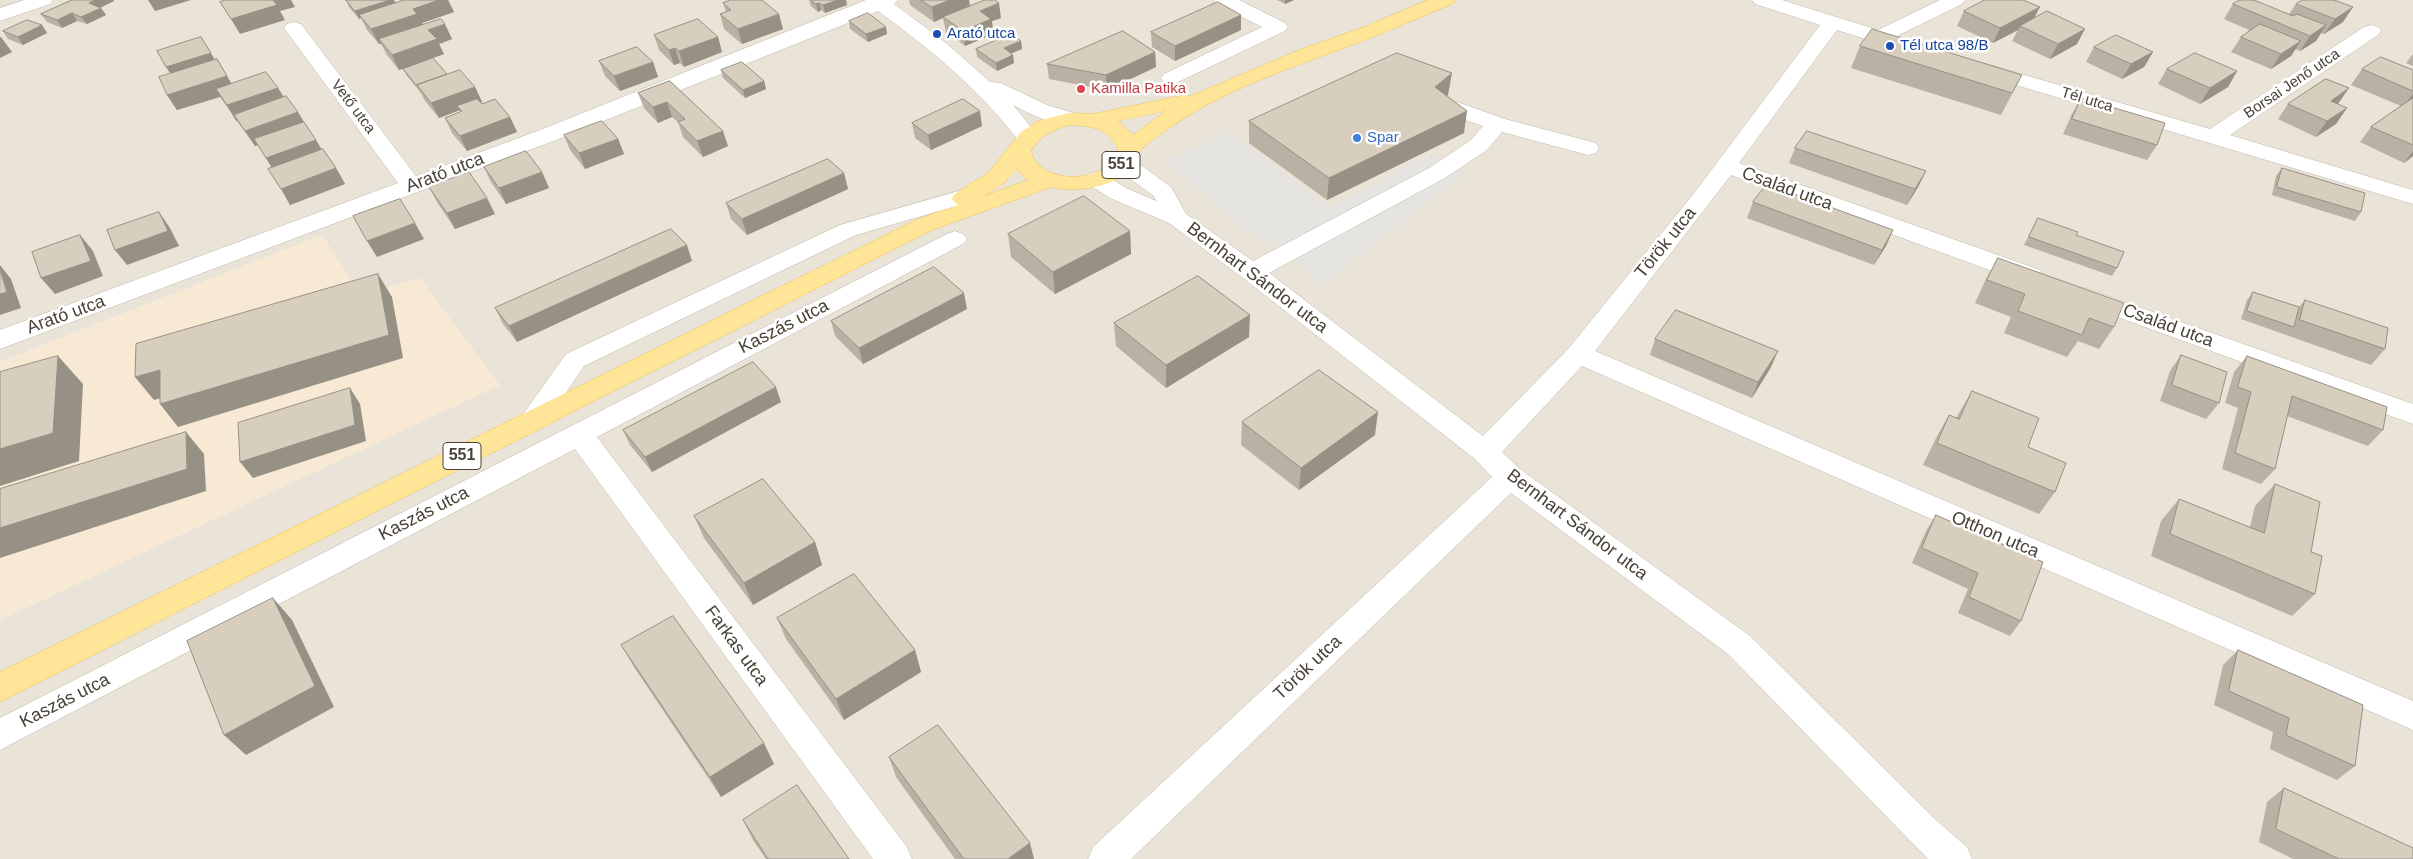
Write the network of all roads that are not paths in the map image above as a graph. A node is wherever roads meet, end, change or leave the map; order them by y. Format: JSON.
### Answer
{"nodes":[{"id":1,"x":43,"y":0,"type":"edge"},
{"id":2,"x":1224,"y":0,"type":"edge"},
{"id":3,"x":1413,"y":0,"type":"edge"},
{"id":4,"x":1446,"y":0,"type":"edge"},
{"id":5,"x":1762,"y":0,"type":"edge"},
{"id":6,"x":1955,"y":0,"type":"edge"},
{"id":7,"x":882,"y":1,"type":"edge"},
{"id":8,"x":0,"y":15,"type":"edge"},
{"id":9,"x":1832,"y":23,"type":"junction"},
{"id":10,"x":294,"y":28,"type":"dead end"},
{"id":11,"x":2371,"y":31,"type":"dead end"},
{"id":12,"x":1880,"y":37,"type":"junction"},
{"id":13,"x":1926,"y":52,"type":"edge"},
{"id":14,"x":1306,"y":54,"type":"junction"},
{"id":15,"x":1963,"y":63,"type":"edge"},
{"id":16,"x":978,"y":78,"type":"junction"},
{"id":17,"x":1171,"y":78,"type":"dead end"},
{"id":18,"x":1204,"y":97,"type":"junction"},
{"id":19,"x":1449,"y":107,"type":"edge"},
{"id":20,"x":1069,"y":119,"type":"junction"},
{"id":21,"x":1095,"y":120,"type":"junction"},
{"id":22,"x":1497,"y":124,"type":"junction"},
{"id":23,"x":2213,"y":137,"type":"junction"},
{"id":24,"x":1024,"y":144,"type":"junction"},
{"id":25,"x":1588,"y":148,"type":"dead end"},
{"id":26,"x":1126,"y":156,"type":"junction"},
{"id":27,"x":1726,"y":166,"type":"junction"},
{"id":28,"x":1096,"y":179,"type":"junction"},
{"id":29,"x":1050,"y":180,"type":"junction"},
{"id":30,"x":412,"y":186,"type":"junction"},
{"id":31,"x":969,"y":195,"type":"junction"},
{"id":32,"x":2413,"y":197,"type":"edge"},
{"id":33,"x":1177,"y":218,"type":"junction"},
{"id":34,"x":924,"y":225,"type":"junction"},
{"id":35,"x":955,"y":239,"type":"dead end"},
{"id":36,"x":1252,"y":272,"type":"junction"},
{"id":37,"x":0,"y":340,"type":"edge"},
{"id":38,"x":1578,"y":354,"type":"junction"},
{"id":39,"x":2413,"y":414,"type":"edge"},
{"id":40,"x":533,"y":420,"type":"junction"},
{"id":41,"x":579,"y":433,"type":"junction"},
{"id":42,"x":1485,"y":452,"type":"junction"},
{"id":43,"x":1510,"y":477,"type":"junction"},
{"id":44,"x":0,"y":688,"type":"edge"},
{"id":45,"x":2413,"y":716,"type":"edge"},
{"id":46,"x":0,"y":734,"type":"edge"},
{"id":47,"x":894,"y":859,"type":"edge"},
{"id":48,"x":1106,"y":859,"type":"edge"},
{"id":49,"x":1954,"y":859,"type":"edge"}],
"edges":[{"from":1,"to":8,"type":"street"},
{"from":2,"to":17,"type":"street"},
{"from":3,"to":14,"type":"main road","number":"551"},
{"from":4,"to":14,"type":"main road","number":"551"},
{"from":5,"to":9,"type":"street"},
{"from":6,"to":12,"type":"street"},
{"from":7,"to":16,"type":"street"},
{"from":7,"to":30,"type":"street","name":"Arató utca"},
{"from":9,"to":12,"type":"street"},
{"from":9,"to":27,"type":"street","name":"Török utca"},
{"from":10,"to":30,"type":"street","name":"Vető utca"},
{"from":11,"to":23,"type":"street","name":"Borsai Jenő utca"},
{"from":12,"to":13,"type":"street"},
{"from":14,"to":18,"type":"main road","number":"551"},
{"from":15,"to":23,"type":"street","name":"Tél utca"},
{"from":16,"to":20,"type":"street"},
{"from":16,"to":24,"type":"street"},
{"from":18,"to":21,"type":"main road","number":"551"},
{"from":18,"to":26,"type":"main road","number":"551"},
{"from":19,"to":22,"type":"street"},
{"from":20,"to":21,"type":"main road","number":"551"},
{"from":20,"to":24,"type":"main road","number":"551"},
{"from":21,"to":26,"type":"main road","number":"551"},
{"from":22,"to":25,"type":"street"},
{"from":22,"to":36,"type":"street"},
{"from":23,"to":32,"type":"street","name":"Tél utca"},
{"from":24,"to":29,"type":"main road","number":"551"},
{"from":24,"to":31,"type":"main road","number":"551"},
{"from":26,"to":28,"type":"main road","number":"551"},
{"from":26,"to":33,"type":"street","name":"Bernhart Sándor utca"},
{"from":27,"to":38,"type":"street","name":"Török utca"},
{"from":27,"to":39,"type":"street","name":"Család utca"},
{"from":28,"to":29,"type":"main road","number":"551"},
{"from":28,"to":33,"type":"street","name":"Bernhart Sándor utca"},
{"from":29,"to":34,"type":"main road","number":"551"},
{"from":30,"to":37,"type":"street","name":"Arató utca"},
{"from":31,"to":34,"type":"main road","number":"551"},
{"from":31,"to":40,"type":"street"},
{"from":33,"to":36,"type":"street","name":"Bernhart Sándor utca"},
{"from":34,"to":40,"type":"main road","number":"551"},
{"from":35,"to":41,"type":"street","name":"Kaszás utca"},
{"from":36,"to":42,"type":"street","name":"Bernhart Sándor utca"},
{"from":38,"to":42,"type":"street","name":"Török utca"},
{"from":38,"to":45,"type":"street","name":"Otthon utca"},
{"from":40,"to":44,"type":"main road","number":"551"},
{"from":41,"to":46,"type":"street","name":"Kaszás utca"},
{"from":41,"to":47,"type":"street","name":"Farkas utca"},
{"from":42,"to":43,"type":"street","name":"Bernhart Sándor utca"},
{"from":43,"to":48,"type":"street","name":"Török utca"},
{"from":43,"to":49,"type":"street","name":"Bernhart Sándor utca"}]}
